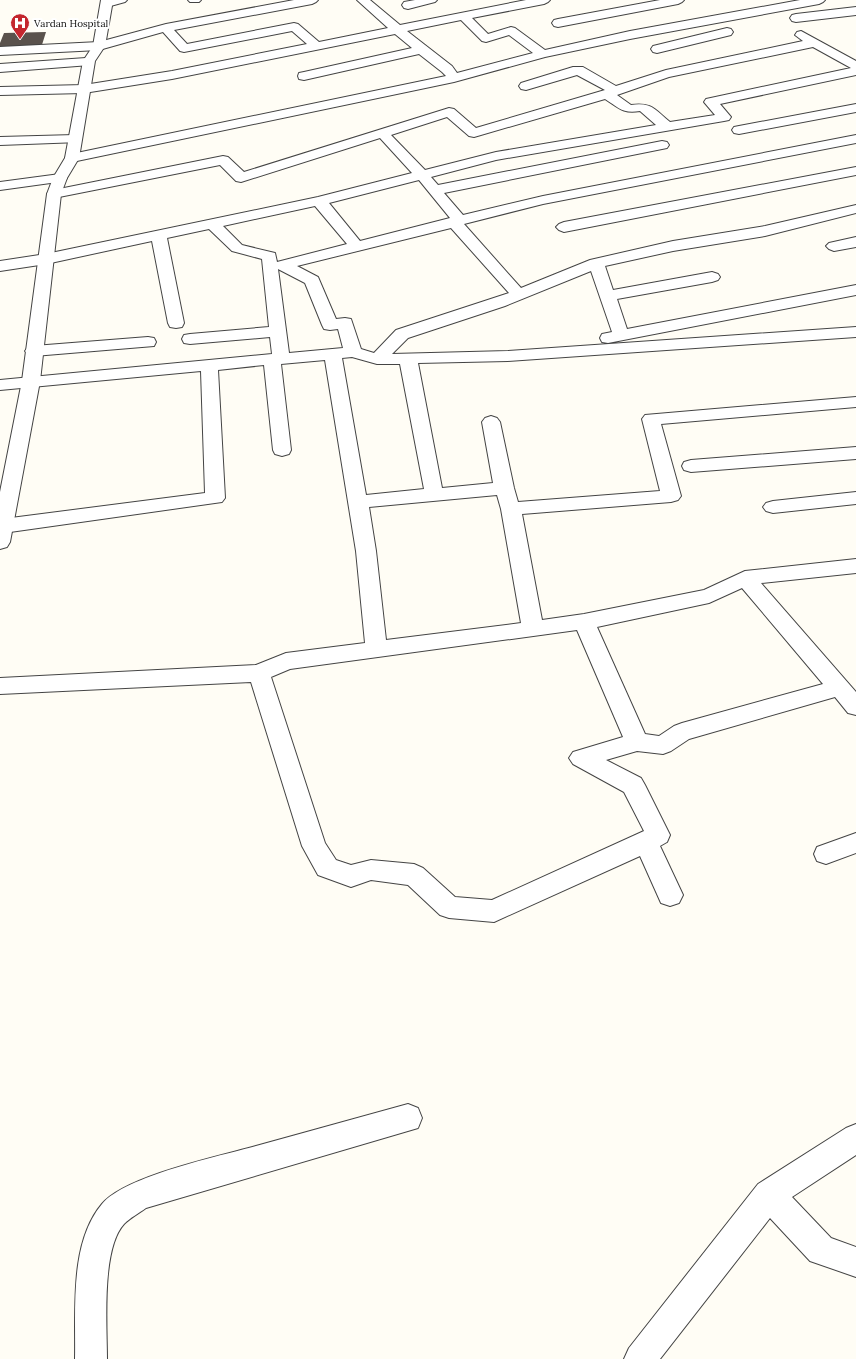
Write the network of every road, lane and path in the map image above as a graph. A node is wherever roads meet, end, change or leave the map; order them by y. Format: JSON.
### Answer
{"nodes":[{"id":1,"x":239,"y":0,"type":"edge"},
{"id":2,"x":312,"y":0,"type":"edge"},
{"id":3,"x":363,"y":0,"type":"edge"},
{"id":4,"x":431,"y":0,"type":"edge"},
{"id":5,"x":544,"y":0,"type":"edge"},
{"id":6,"x":678,"y":0,"type":"edge"},
{"id":7,"x":748,"y":0,"type":"edge"},
{"id":8,"x":819,"y":0,"type":"edge"},
{"id":9,"x":111,"y":1,"type":"edge"},
{"id":10,"x":408,"y":4,"type":"dead end"},
{"id":11,"x":856,"y":10,"type":"edge"},
{"id":12,"x":254,"y":11,"type":"junction"},
{"id":13,"x":763,"y":12,"type":"junction"},
{"id":14,"x":463,"y":16,"type":"junction"},
{"id":15,"x":782,"y":22,"type":"junction"},
{"id":16,"x":558,"y":23,"type":"dead end"},
{"id":17,"x":166,"y":28,"type":"junction"},
{"id":18,"x":739,"y":29,"type":"dead end"},
{"id":19,"x":397,"y":30,"type":"junction"},
{"id":20,"x":630,"y":35,"type":"junction"},
{"id":21,"x":814,"y":43,"type":"junction"},
{"id":22,"x":100,"y":46,"type":"junction"},
{"id":23,"x":317,"y":46,"type":"junction"},
{"id":24,"x":657,"y":49,"type":"junction"},
{"id":25,"x":421,"y":50,"type":"junction"},
{"id":26,"x":0,"y":51,"type":"edge"},
{"id":27,"x":543,"y":54,"type":"junction"},
{"id":28,"x":89,"y":61,"type":"junction"},
{"id":29,"x":856,"y":66,"type":"edge"},
{"id":30,"x":0,"y":68,"type":"edge"},
{"id":31,"x":692,"y":69,"type":"junction"},
{"id":32,"x":856,"y":71,"type":"edge"},
{"id":33,"x":304,"y":76,"type":"dead end"},
{"id":34,"x":454,"y":78,"type":"junction"},
{"id":35,"x":526,"y":86,"type":"dead end"},
{"id":36,"x":84,"y":89,"type":"junction"},
{"id":37,"x":0,"y":91,"type":"edge"},
{"id":38,"x":611,"y":93,"type":"junction"},
{"id":39,"x":856,"y":108,"type":"edge"},
{"id":40,"x":666,"y":127,"type":"junction"},
{"id":41,"x":739,"y":130,"type":"dead end"},
{"id":42,"x":382,"y":133,"type":"junction"},
{"id":43,"x":474,"y":133,"type":"junction"},
{"id":44,"x":75,"y":139,"type":"junction"},
{"id":45,"x":856,"y":139,"type":"edge"},
{"id":46,"x":0,"y":141,"type":"edge"},
{"id":47,"x":662,"y":145,"type":"dead end"},
{"id":48,"x":496,"y":156,"type":"junction"},
{"id":49,"x":72,"y":158,"type":"junction"},
{"id":50,"x":739,"y":160,"type":"junction"},
{"id":51,"x":856,"y":171,"type":"edge"},
{"id":52,"x":515,"y":174,"type":"junction"},
{"id":53,"x":422,"y":175,"type":"junction"},
{"id":54,"x":60,"y":178,"type":"junction"},
{"id":55,"x":0,"y":186,"type":"edge"},
{"id":56,"x":769,"y":186,"type":"junction"},
{"id":57,"x":435,"y":190,"type":"junction"},
{"id":58,"x":54,"y":194,"type":"junction"},
{"id":59,"x":543,"y":200,"type":"junction"},
{"id":60,"x":319,"y":201,"type":"junction"},
{"id":61,"x":856,"y":209,"type":"edge"},
{"id":62,"x":457,"y":221,"type":"junction"},
{"id":63,"x":212,"y":224,"type":"junction"},
{"id":64,"x":564,"y":227,"type":"dead end"},
{"id":65,"x":160,"y":235,"type":"junction"},
{"id":66,"x":856,"y":242,"type":"edge"},
{"id":67,"x":356,"y":246,"type":"junction"},
{"id":68,"x":834,"y":246,"type":"dead end"},
{"id":69,"x":46,"y":259,"type":"junction"},
{"id":70,"x":596,"y":263,"type":"junction"},
{"id":71,"x":0,"y":266,"type":"edge"},
{"id":72,"x":712,"y":276,"type":"dead end"},
{"id":73,"x":856,"y":290,"type":"edge"},
{"id":74,"x":519,"y":295,"type":"junction"},
{"id":75,"x":608,"y":296,"type":"junction"},
{"id":76,"x":176,"y":323,"type":"dead end"},
{"id":77,"x":278,"y":331,"type":"junction"},
{"id":78,"x":856,"y":332,"type":"edge"},
{"id":79,"x":621,"y":335,"type":"junction"},
{"id":80,"x":190,"y":338,"type":"dead end"},
{"id":81,"x":148,"y":342,"type":"dead end"},
{"id":82,"x":34,"y":351,"type":"junction"},
{"id":83,"x":353,"y":352,"type":"junction"},
{"id":84,"x":333,"y":354,"type":"junction"},
{"id":85,"x":508,"y":356,"type":"junction"},
{"id":86,"x":408,"y":358,"type":"junction"},
{"id":87,"x":276,"y":359,"type":"junction"},
{"id":88,"x":377,"y":359,"type":"junction"},
{"id":89,"x":209,"y":365,"type":"junction"},
{"id":90,"x":31,"y":381,"type":"junction"},
{"id":91,"x":0,"y":385,"type":"edge"},
{"id":92,"x":856,"y":402,"type":"edge"},
{"id":93,"x":491,"y":422,"type":"dead end"},
{"id":94,"x":282,"y":450,"type":"dead end"},
{"id":95,"x":856,"y":453,"type":"edge"},
{"id":96,"x":692,"y":466,"type":"dead end"},
{"id":97,"x":504,"y":488,"type":"junction"},
{"id":98,"x":434,"y":494,"type":"junction"},
{"id":99,"x":856,"y":498,"type":"edge"},
{"id":100,"x":358,"y":502,"type":"junction"},
{"id":101,"x":773,"y":507,"type":"dead end"},
{"id":102,"x":511,"y":509,"type":"junction"},
{"id":103,"x":2,"y":534,"type":"edge"},
{"id":104,"x":856,"y":566,"type":"edge"},
{"id":105,"x":744,"y":578,"type":"junction"},
{"id":106,"x":584,"y":622,"type":"junction"},
{"id":107,"x":533,"y":629,"type":"junction"},
{"id":108,"x":376,"y":650,"type":"junction"},
{"id":109,"x":259,"y":672,"type":"junction"},
{"id":110,"x":0,"y":686,"type":"edge"},
{"id":111,"x":849,"y":695,"type":"edge"},
{"id":112,"x":637,"y":742,"type":"junction"},
{"id":113,"x":646,"y":842,"type":"junction"},
{"id":114,"x":856,"y":843,"type":"edge"},
{"id":115,"x":826,"y":854,"type":"dead end"},
{"id":116,"x":670,"y":895,"type":"dead end"},
{"id":117,"x":408,"y":1118,"type":"dead end"},
{"id":118,"x":856,"y":1138,"type":"edge"},
{"id":119,"x":769,"y":1194,"type":"junction"},
{"id":120,"x":856,"y":1262,"type":"edge"},
{"id":121,"x":90,"y":1359,"type":"edge"},
{"id":122,"x":640,"y":1359,"type":"edge"}],
"edges":[{"from":1,"to":12,"type":"street"},
{"from":2,"to":12,"type":"street"},
{"from":3,"to":19,"type":"street"},
{"from":4,"to":10,"type":"street"},
{"from":5,"to":14,"type":"street"},
{"from":6,"to":16,"type":"street"},
{"from":7,"to":13,"type":"street"},
{"from":8,"to":13,"type":"street"},
{"from":9,"to":22,"type":"street"},
{"from":11,"to":15,"type":"street"},
{"from":12,"to":17,"type":"street"},
{"from":13,"to":15,"type":"street"},
{"from":13,"to":20,"type":"street"},
{"from":14,"to":19,"type":"street"},
{"from":14,"to":27,"type":"street"},
{"from":15,"to":21,"type":"street"},
{"from":17,"to":22,"type":"street"},
{"from":17,"to":23,"type":"street"},
{"from":18,"to":24,"type":"street"},
{"from":19,"to":23,"type":"street"},
{"from":19,"to":25,"type":"street"},
{"from":20,"to":24,"type":"street"},
{"from":20,"to":27,"type":"street"},
{"from":21,"to":29,"type":"street"},
{"from":21,"to":31,"type":"street"},
{"from":22,"to":26,"type":"street"},
{"from":22,"to":28,"type":"street"},
{"from":23,"to":36,"type":"street"},
{"from":24,"to":31,"type":"street"},
{"from":25,"to":33,"type":"street"},
{"from":25,"to":34,"type":"street"},
{"from":27,"to":34,"type":"street"},
{"from":28,"to":30,"type":"street"},
{"from":28,"to":36,"type":"street"},
{"from":31,"to":38,"type":"street"},
{"from":32,"to":40,"type":"street"},
{"from":34,"to":49,"type":"street"},
{"from":35,"to":38,"type":"street"},
{"from":36,"to":37,"type":"street"},
{"from":36,"to":44,"type":"street"},
{"from":38,"to":40,"type":"street"},
{"from":38,"to":43,"type":"street"},
{"from":39,"to":41,"type":"street"},
{"from":40,"to":48,"type":"street"},
{"from":42,"to":43,"type":"street"},
{"from":42,"to":53,"type":"street"},
{"from":42,"to":58,"type":"street"},
{"from":43,"to":48,"type":"street"},
{"from":44,"to":46,"type":"street"},
{"from":44,"to":49,"type":"street"},
{"from":45,"to":50,"type":"street"},
{"from":47,"to":52,"type":"street"},
{"from":48,"to":52,"type":"street"},
{"from":48,"to":53,"type":"street"},
{"from":49,"to":54,"type":"street"},
{"from":50,"to":56,"type":"street"},
{"from":50,"to":59,"type":"street"},
{"from":51,"to":56,"type":"street"},
{"from":52,"to":57,"type":"street"},
{"from":52,"to":59,"type":"street"},
{"from":53,"to":57,"type":"street"},
{"from":53,"to":60,"type":"street"},
{"from":54,"to":55,"type":"street"},
{"from":54,"to":58,"type":"street"},
{"from":56,"to":64,"type":"street"},
{"from":57,"to":62,"type":"street"},
{"from":58,"to":69,"type":"street"},
{"from":59,"to":62,"type":"street"},
{"from":60,"to":63,"type":"street"},
{"from":60,"to":67,"type":"street"},
{"from":61,"to":70,"type":"street"},
{"from":62,"to":67,"type":"street"},
{"from":62,"to":74,"type":"street"},
{"from":63,"to":65,"type":"street"},
{"from":63,"to":77,"type":"street"},
{"from":65,"to":69,"type":"street"},
{"from":65,"to":76,"type":"street"},
{"from":66,"to":68,"type":"street"},
{"from":67,"to":83,"type":"street"},
{"from":69,"to":71,"type":"street"},
{"from":69,"to":82,"type":"street"},
{"from":70,"to":74,"type":"street"},
{"from":70,"to":75,"type":"street"},
{"from":72,"to":75,"type":"street"},
{"from":73,"to":79,"type":"street"},
{"from":74,"to":88,"type":"street"},
{"from":75,"to":79,"type":"street"},
{"from":77,"to":80,"type":"street"},
{"from":77,"to":87,"type":"street"},
{"from":78,"to":85,"type":"street"},
{"from":79,"to":85,"type":"street"},
{"from":81,"to":82,"type":"street"},
{"from":82,"to":90,"type":"street"},
{"from":83,"to":84,"type":"street"},
{"from":83,"to":88,"type":"street"},
{"from":84,"to":87,"type":"street"},
{"from":84,"to":100,"type":"street"},
{"from":85,"to":86,"type":"street"},
{"from":86,"to":88,"type":"street"},
{"from":86,"to":98,"type":"street"},
{"from":87,"to":89,"type":"street"},
{"from":87,"to":94,"type":"street"},
{"from":89,"to":90,"type":"street"},
{"from":89,"to":103,"type":"street"},
{"from":90,"to":91,"type":"street"},
{"from":90,"to":103,"type":"street"},
{"from":92,"to":102,"type":"street"},
{"from":93,"to":97,"type":"street"},
{"from":95,"to":96,"type":"street"},
{"from":97,"to":98,"type":"street"},
{"from":97,"to":102,"type":"street"},
{"from":98,"to":100,"type":"street"},
{"from":99,"to":101,"type":"street"},
{"from":100,"to":108,"type":"street"},
{"from":102,"to":107,"type":"street"},
{"from":104,"to":105,"type":"street"},
{"from":105,"to":106,"type":"street"},
{"from":105,"to":111,"type":"street"},
{"from":106,"to":107,"type":"street"},
{"from":106,"to":112,"type":"street"},
{"from":107,"to":108,"type":"street"},
{"from":108,"to":109,"type":"street"},
{"from":109,"to":110,"type":"street"},
{"from":109,"to":113,"type":"street"},
{"from":111,"to":112,"type":"street"},
{"from":112,"to":113,"type":"street"},
{"from":113,"to":116,"type":"street"},
{"from":114,"to":115,"type":"street"},
{"from":117,"to":121,"type":"street"},
{"from":118,"to":119,"type":"street"},
{"from":119,"to":120,"type":"street"},
{"from":119,"to":122,"type":"street"}]}
